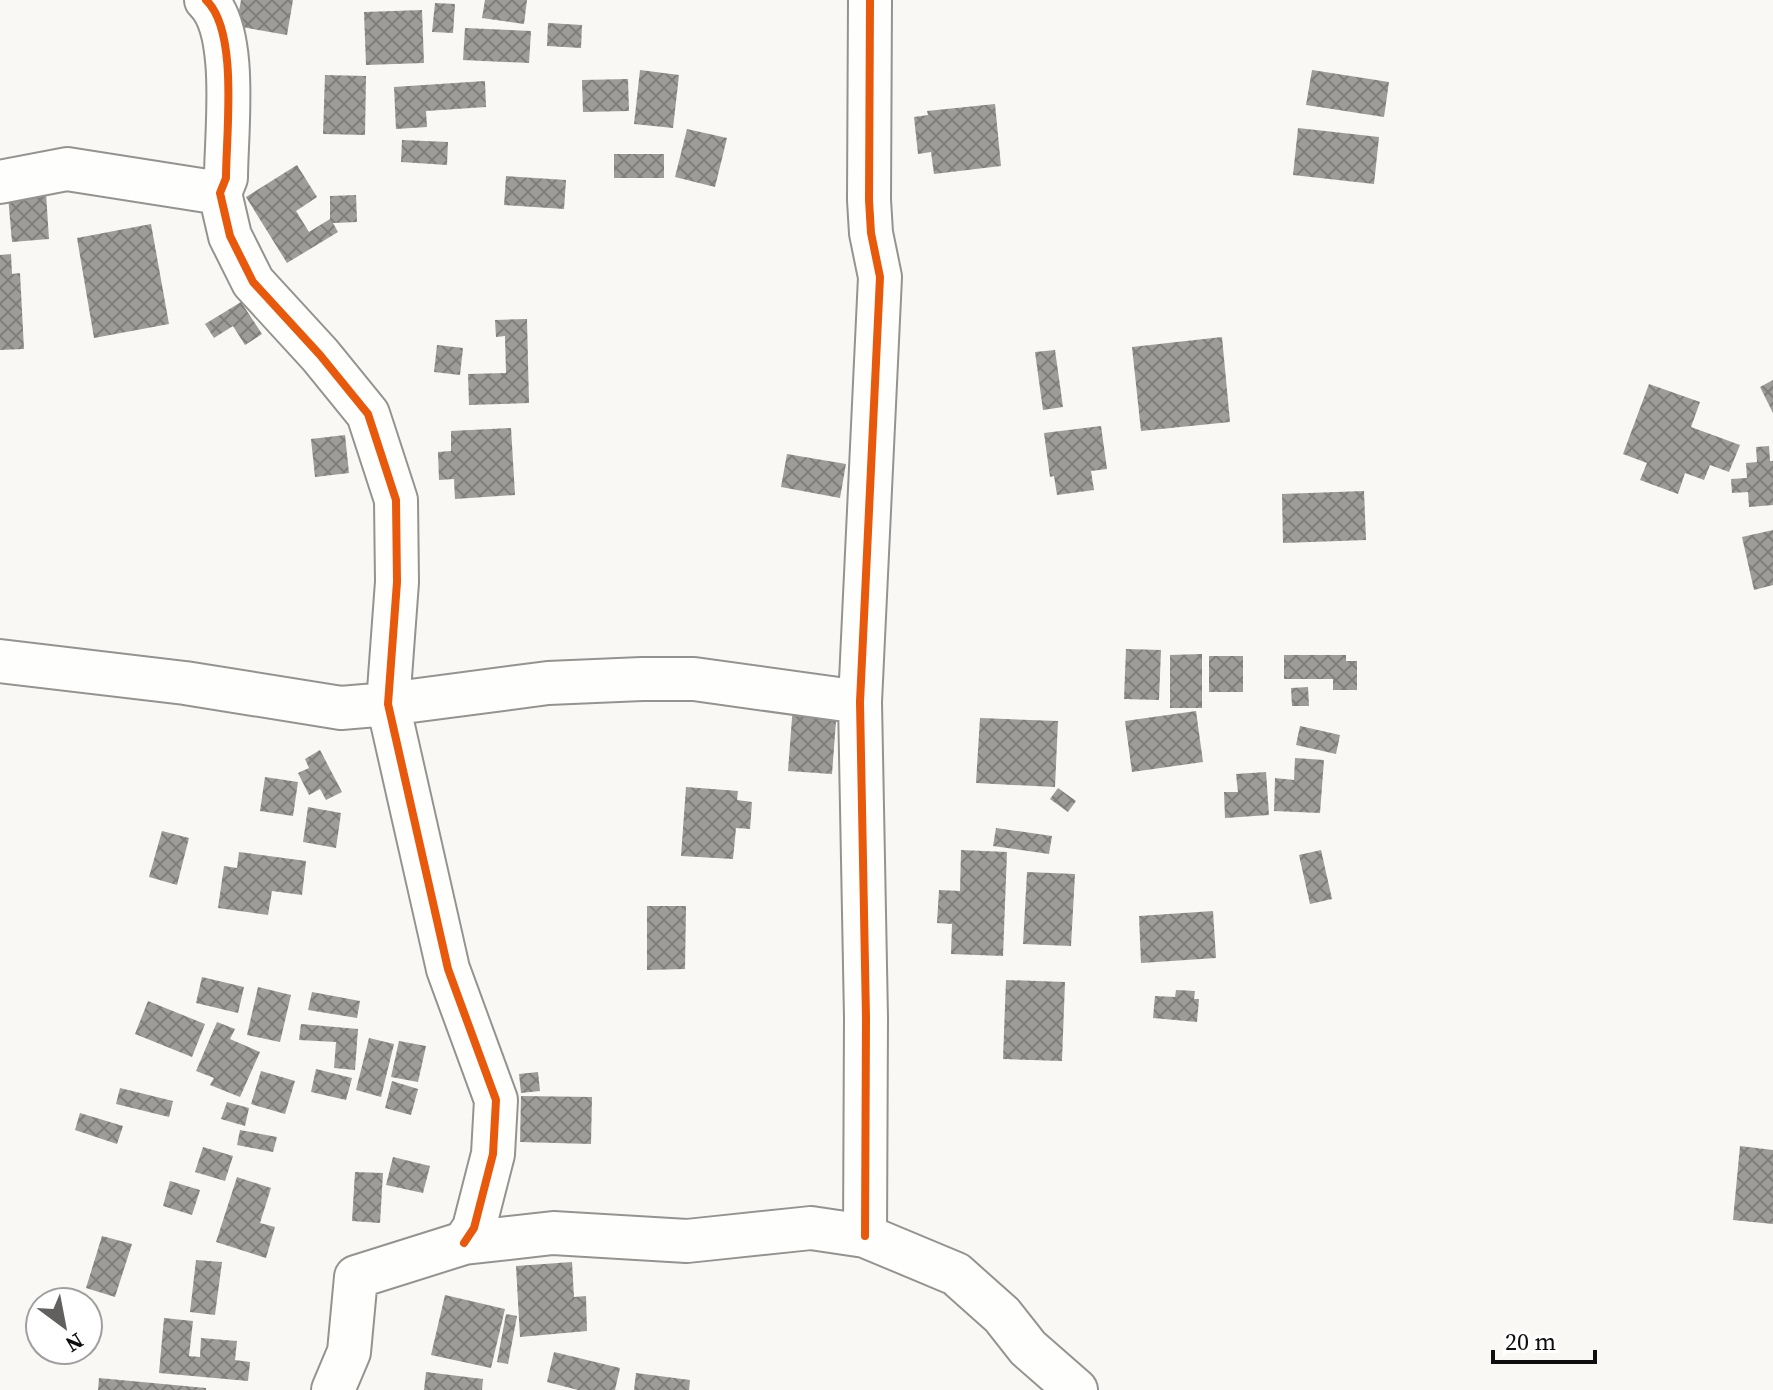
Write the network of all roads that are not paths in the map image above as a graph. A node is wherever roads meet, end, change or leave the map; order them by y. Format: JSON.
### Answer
{"nodes":[{"id":1,"x":206,"y":0,"type":"edge"},
{"id":2,"x":870,"y":0,"type":"edge"},
{"id":3,"x":0,"y":182,"type":"edge"},
{"id":4,"x":220,"y":193,"type":"junction"},
{"id":5,"x":0,"y":661,"type":"edge"},
{"id":6,"x":860,"y":702,"type":"junction"},
{"id":7,"x":388,"y":704,"type":"junction"},
{"id":8,"x":865,"y":1236,"type":"junction"},
{"id":9,"x":464,"y":1243,"type":"junction"},
{"id":10,"x":333,"y":1390,"type":"edge"},
{"id":11,"x":1076,"y":1390,"type":"edge"}],
"edges":[{"from":1,"to":4,"type":"street"},
{"from":2,"to":6,"type":"street"},
{"from":3,"to":4,"type":"street"},
{"from":4,"to":7,"type":"street"},
{"from":5,"to":7,"type":"street"},
{"from":6,"to":7,"type":"street"},
{"from":6,"to":8,"type":"street"},
{"from":7,"to":9,"type":"street"},
{"from":8,"to":9,"type":"street"},
{"from":8,"to":11,"type":"street"},
{"from":9,"to":10,"type":"street"}]}
